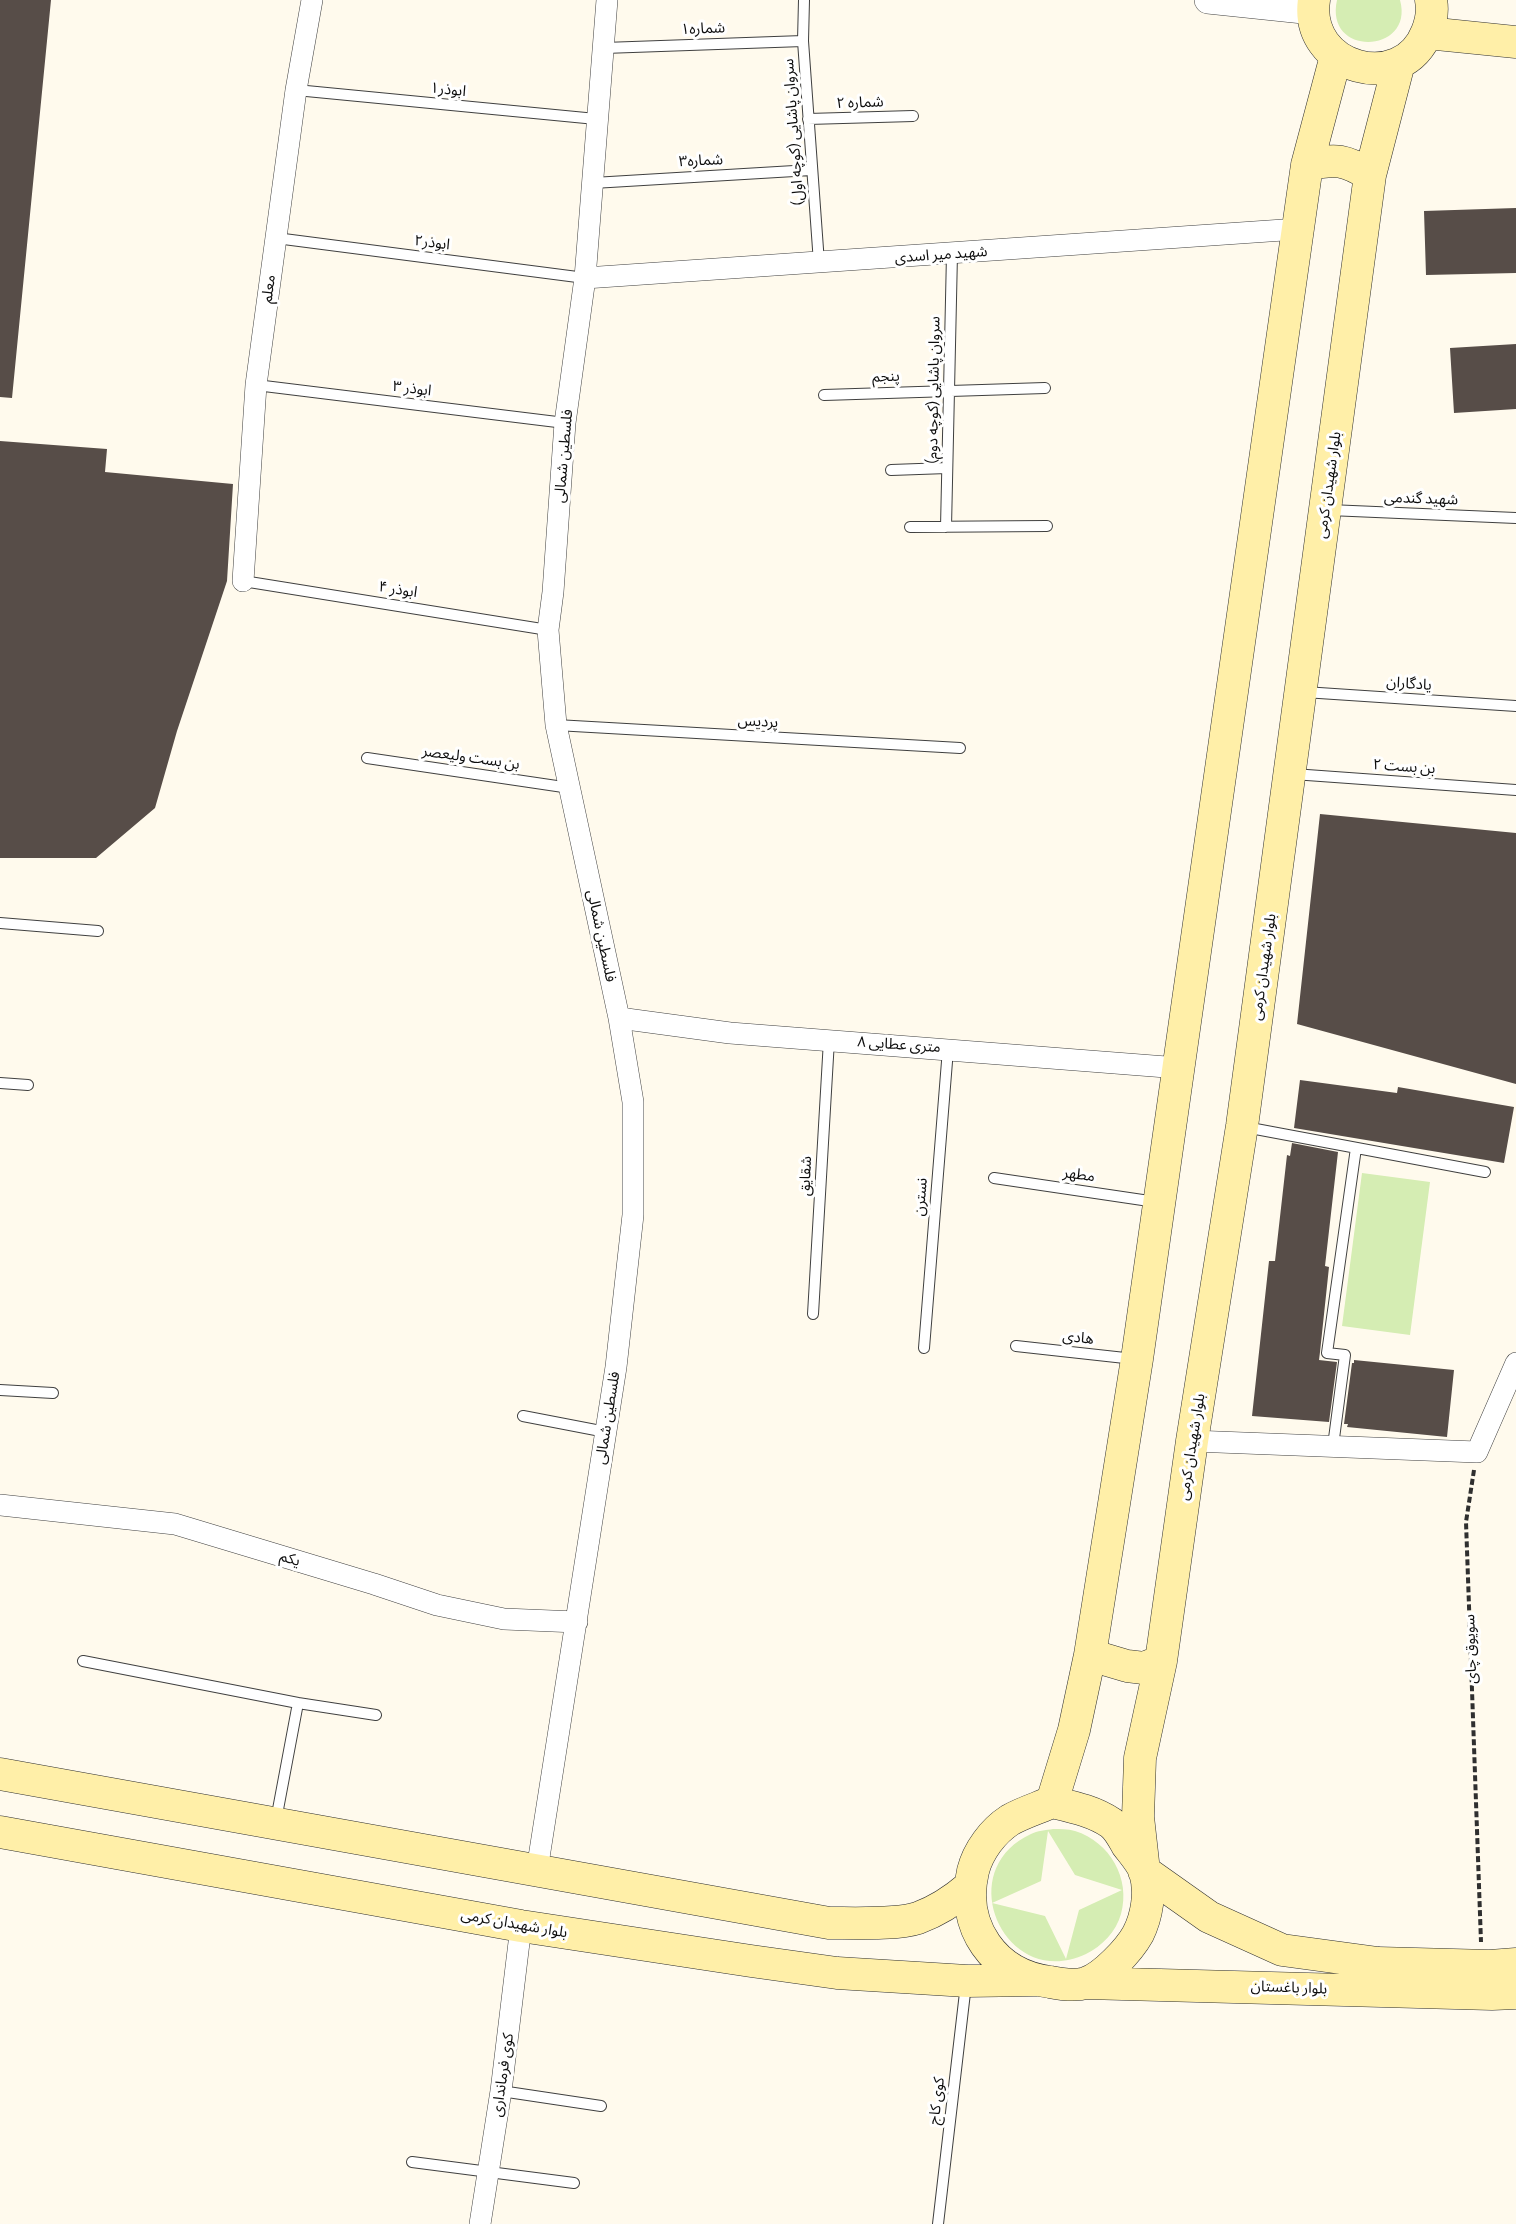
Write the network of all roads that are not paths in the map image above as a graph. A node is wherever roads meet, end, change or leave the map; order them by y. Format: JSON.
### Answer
{"nodes":[{"id":1,"x":312,"y":0,"type":"edge"},
{"id":2,"x":607,"y":0,"type":"edge"},
{"id":3,"x":804,"y":0,"type":"edge"},
{"id":4,"x":1208,"y":0,"type":"edge"},
{"id":5,"x":1431,"y":0,"type":"edge"},
{"id":6,"x":1313,"y":5,"type":"edge"},
{"id":7,"x":1427,"y":33,"type":"junction"},
{"id":8,"x":803,"y":41,"type":"junction"},
{"id":9,"x":1516,"y":42,"type":"edge"},
{"id":10,"x":604,"y":48,"type":"junction"},
{"id":11,"x":1336,"y":56,"type":"junction"},
{"id":12,"x":1399,"y":63,"type":"junction"},
{"id":13,"x":296,"y":90,"type":"junction"},
{"id":14,"x":914,"y":116,"type":"dead end"},
{"id":15,"x":597,"y":119,"type":"junction"},
{"id":16,"x":808,"y":119,"type":"junction"},
{"id":17,"x":1307,"y":165,"type":"junction"},
{"id":18,"x":812,"y":170,"type":"junction"},
{"id":19,"x":1370,"y":176,"type":"junction"},
{"id":20,"x":593,"y":183,"type":"junction"},
{"id":21,"x":1298,"y":229,"type":"junction"},
{"id":22,"x":276,"y":238,"type":"junction"},
{"id":23,"x":952,"y":254,"type":"junction"},
{"id":24,"x":819,"y":263,"type":"junction"},
{"id":25,"x":585,"y":278,"type":"junction"},
{"id":26,"x":256,"y":385,"type":"junction"},
{"id":27,"x":1045,"y":388,"type":"dead end"},
{"id":28,"x":949,"y":390,"type":"junction"},
{"id":29,"x":824,"y":395,"type":"dead end"},
{"id":30,"x":565,"y":423,"type":"junction"},
{"id":31,"x":947,"y":468,"type":"junction"},
{"id":32,"x":891,"y":470,"type":"dead end"},
{"id":33,"x":1325,"y":510,"type":"junction"},
{"id":34,"x":1516,"y":518,"type":"edge"},
{"id":35,"x":1047,"y":526,"type":"dead end"},
{"id":36,"x":910,"y":527,"type":"dead end"},
{"id":37,"x":946,"y":527,"type":"junction"},
{"id":38,"x":243,"y":581,"type":"joint"},
{"id":39,"x":548,"y":630,"type":"junction"},
{"id":40,"x":1301,"y":692,"type":"junction"},
{"id":41,"x":1516,"y":706,"type":"edge"},
{"id":42,"x":556,"y":725,"type":"junction"},
{"id":43,"x":960,"y":748,"type":"dead end"},
{"id":44,"x":367,"y":758,"type":"dead end"},
{"id":45,"x":1290,"y":774,"type":"junction"},
{"id":46,"x":570,"y":788,"type":"junction"},
{"id":47,"x":1516,"y":790,"type":"edge"},
{"id":48,"x":0,"y":923,"type":"edge"},
{"id":49,"x":98,"y":931,"type":"dead end"},
{"id":50,"x":619,"y":1018,"type":"junction"},
{"id":51,"x":829,"y":1040,"type":"junction"},
{"id":52,"x":948,"y":1049,"type":"junction"},
{"id":53,"x":1179,"y":1068,"type":"junction"},
{"id":54,"x":0,"y":1083,"type":"edge"},
{"id":55,"x":28,"y":1085,"type":"dead end"},
{"id":56,"x":1242,"y":1126,"type":"junction"},
{"id":57,"x":1356,"y":1148,"type":"junction"},
{"id":58,"x":1485,"y":1172,"type":"dead end"},
{"id":59,"x":994,"y":1178,"type":"dead end"},
{"id":60,"x":1160,"y":1202,"type":"junction"},
{"id":61,"x":813,"y":1314,"type":"dead end"},
{"id":62,"x":1016,"y":1346,"type":"dead end"},
{"id":63,"x":924,"y":1348,"type":"dead end"},
{"id":64,"x":1137,"y":1359,"type":"junction"},
{"id":65,"x":1516,"y":1363,"type":"edge"},
{"id":66,"x":0,"y":1390,"type":"edge"},
{"id":67,"x":53,"y":1393,"type":"dead end"},
{"id":68,"x":522,"y":1416,"type":"dead end"},
{"id":69,"x":606,"y":1432,"type":"junction"},
{"id":70,"x":1192,"y":1441,"type":"junction"},
{"id":71,"x":1333,"y":1446,"type":"junction"},
{"id":72,"x":0,"y":1505,"type":"edge"},
{"id":73,"x":577,"y":1622,"type":"junction"},
{"id":74,"x":1090,"y":1655,"type":"junction"},
{"id":75,"x":83,"y":1661,"type":"dead end"},
{"id":76,"x":1161,"y":1661,"type":"junction"},
{"id":77,"x":298,"y":1703,"type":"junction"},
{"id":78,"x":376,"y":1715,"type":"dead end"},
{"id":79,"x":0,"y":1774,"type":"edge"},
{"id":80,"x":1052,"y":1803,"type":"junction"},
{"id":81,"x":276,"y":1823,"type":"junction"},
{"id":82,"x":0,"y":1832,"type":"edge"},
{"id":83,"x":537,"y":1870,"type":"junction"},
{"id":84,"x":1144,"y":1871,"type":"junction"},
{"id":85,"x":969,"y":1887,"type":"junction"},
{"id":86,"x":829,"y":1923,"type":"junction"},
{"id":87,"x":521,"y":1926,"type":"junction"},
{"id":88,"x":1499,"y":1972,"type":"edge"},
{"id":89,"x":837,"y":1973,"type":"junction"},
{"id":90,"x":1033,"y":1980,"type":"junction"},
{"id":91,"x":967,"y":1981,"type":"junction"},
{"id":92,"x":1086,"y":1983,"type":"junction"},
{"id":93,"x":501,"y":2091,"type":"junction"},
{"id":94,"x":602,"y":2106,"type":"dead end"},
{"id":95,"x":412,"y":2162,"type":"dead end"},
{"id":96,"x":488,"y":2173,"type":"junction"},
{"id":97,"x":574,"y":2183,"type":"dead end"},
{"id":98,"x":480,"y":2224,"type":"edge"},
{"id":99,"x":938,"y":2224,"type":"edge"}],
"edges":[{"from":1,"to":13,"type":"street","name":"معلم"},
{"from":2,"to":10,"type":"street","name":"فلسطین شمالی"},
{"from":3,"to":8,"type":"lane","name":"سروان پاشایی (کوچه اول)"},
{"from":4,"to":6,"type":"street"},
{"from":5,"to":7,"type":"main road"},
{"from":6,"to":11,"type":"main road"},
{"from":7,"to":9,"type":"main road"},
{"from":7,"to":12,"type":"main road"},
{"from":8,"to":10,"type":"lane","name":"شماره۱"},
{"from":8,"to":16,"type":"lane","name":"سروان پاشایی (کوچه اول)"},
{"from":10,"to":15,"type":"street","name":"فلسطین شمالی"},
{"from":11,"to":12,"type":"main road"},
{"from":11,"to":17,"type":"main road"},
{"from":12,"to":19,"type":"main road","name":"بلوار شهیدان کرمی"},
{"from":13,"to":15,"type":"lane","name":"ابوذر۱"},
{"from":13,"to":22,"type":"street","name":"معلم"},
{"from":14,"to":16,"type":"lane","name":"شماره ۲"},
{"from":15,"to":20,"type":"street","name":"فلسطین شمالی"},
{"from":16,"to":18,"type":"lane","name":"سروان پاشایی (کوچه اول)"},
{"from":17,"to":19,"type":"main road"},
{"from":17,"to":21,"type":"main road"},
{"from":18,"to":20,"type":"lane","name":"شماره۳"},
{"from":18,"to":24,"type":"lane","name":"سروان پاشایی (کوچه اول)"},
{"from":19,"to":33,"type":"main road","name":"بلوار شهیدان کرمی"},
{"from":20,"to":25,"type":"street","name":"فلسطین شمالی"},
{"from":21,"to":23,"type":"street","name":"شهید میر اسدی"},
{"from":21,"to":53,"type":"main road"},
{"from":22,"to":25,"type":"lane","name":"ابوذر۲"},
{"from":22,"to":26,"type":"street","name":"معلم"},
{"from":23,"to":24,"type":"street","name":"شهید میر اسدی"},
{"from":23,"to":28,"type":"lane","name":"سروان پاشایی (کوچه دوم)"},
{"from":24,"to":25,"type":"street","name":"شهید میر اسدی"},
{"from":25,"to":30,"type":"street","name":"فلسطین شمالی"},
{"from":26,"to":30,"type":"lane","name":"ابوذر ۳"},
{"from":26,"to":38,"type":"street","name":"معلم"},
{"from":27,"to":28,"type":"lane","name":"پنجم"},
{"from":28,"to":29,"type":"lane","name":"پنجم"},
{"from":28,"to":31,"type":"lane","name":"سروان پاشایی (کوچه دوم)"},
{"from":30,"to":39,"type":"street","name":"فلسطین شمالی"},
{"from":31,"to":32,"type":"lane"},
{"from":31,"to":37,"type":"lane","name":"سروان پاشایی (کوچه دوم)"},
{"from":33,"to":34,"type":"lane","name":"شهید گندمی"},
{"from":33,"to":40,"type":"main road","name":"بلوار شهیدان کرمی"},
{"from":35,"to":37,"type":"lane"},
{"from":36,"to":37,"type":"lane"},
{"from":38,"to":39,"type":"lane","name":"ابوذر ۴"},
{"from":39,"to":42,"type":"street","name":"فلسطین شمالی"},
{"from":40,"to":41,"type":"lane","name":"یادگاران"},
{"from":40,"to":45,"type":"main road","name":"بلوار شهیدان کرمی"},
{"from":42,"to":43,"type":"lane","name":"پردیس"},
{"from":42,"to":46,"type":"street","name":"فلسطین شمالی"},
{"from":44,"to":46,"type":"lane","name":"بن بست ولیعصر"},
{"from":45,"to":47,"type":"lane","name":"بن بست ۲"},
{"from":45,"to":56,"type":"main road","name":"بلوار شهیدان کرمی"},
{"from":46,"to":50,"type":"street","name":"فلسطین شمالی"},
{"from":48,"to":49,"type":"lane"},
{"from":50,"to":51,"type":"street","name":"۸ متری عطایی"},
{"from":50,"to":69,"type":"street","name":"فلسطین شمالی"},
{"from":51,"to":52,"type":"street","name":"۸ متری عطایی"},
{"from":51,"to":61,"type":"lane","name":"شقایق"},
{"from":52,"to":53,"type":"street","name":"۸ متری عطایی"},
{"from":52,"to":63,"type":"lane","name":"نسترن"},
{"from":53,"to":60,"type":"main road"},
{"from":54,"to":55,"type":"lane"},
{"from":56,"to":57,"type":"lane"},
{"from":56,"to":70,"type":"main road","name":"بلوار شهیدان کرمی"},
{"from":57,"to":58,"type":"lane"},
{"from":57,"to":71,"type":"lane"},
{"from":59,"to":60,"type":"lane","name":"مطهر"},
{"from":60,"to":64,"type":"main road"},
{"from":62,"to":64,"type":"lane","name":"هادی"},
{"from":64,"to":74,"type":"main road"},
{"from":65,"to":71,"type":"street"},
{"from":66,"to":67,"type":"lane"},
{"from":68,"to":69,"type":"lane"},
{"from":69,"to":73,"type":"street","name":"فلسطین شمالی"},
{"from":70,"to":71,"type":"street"},
{"from":70,"to":76,"type":"main road","name":"بلوار شهیدان کرمی"},
{"from":72,"to":73,"type":"street","name":"یکم"},
{"from":73,"to":83,"type":"street","name":"فلسطین شمالی"},
{"from":74,"to":76,"type":"main road"},
{"from":74,"to":80,"type":"main road"},
{"from":75,"to":77,"type":"lane"},
{"from":76,"to":84,"type":"main road","name":"بلوار شهیدان کرمی"},
{"from":77,"to":78,"type":"lane"},
{"from":77,"to":81,"type":"lane"},
{"from":79,"to":81,"type":"main road"},
{"from":80,"to":84,"type":"main road"},
{"from":80,"to":85,"type":"main road"},
{"from":81,"to":83,"type":"main road"},
{"from":82,"to":87,"type":"main road","name":"بلوار شهیدان کرمی"},
{"from":83,"to":86,"type":"main road"},
{"from":84,"to":88,"type":"main road"},
{"from":84,"to":92,"type":"main road"},
{"from":85,"to":86,"type":"main road"},
{"from":85,"to":90,"type":"main road"},
{"from":86,"to":89,"type":"main road"},
{"from":87,"to":89,"type":"main road","name":"بلوار شهیدان کرمی"},
{"from":87,"to":93,"type":"street","name":"کوی فرمانداری"},
{"from":88,"to":92,"type":"main road","name":"بلوار باغستان"},
{"from":89,"to":91,"type":"main road","name":"بلوار شهیدان کرمی"},
{"from":90,"to":91,"type":"main road","name":"بلوار شهیدان کرمی"},
{"from":90,"to":92,"type":"main road"},
{"from":91,"to":99,"type":"lane","name":"کوی کاج"},
{"from":93,"to":94,"type":"lane"},
{"from":93,"to":96,"type":"street","name":"کوی فرمانداری"},
{"from":95,"to":96,"type":"lane"},
{"from":96,"to":97,"type":"lane"},
{"from":96,"to":98,"type":"street","name":"کوی فرمانداری"}]}
